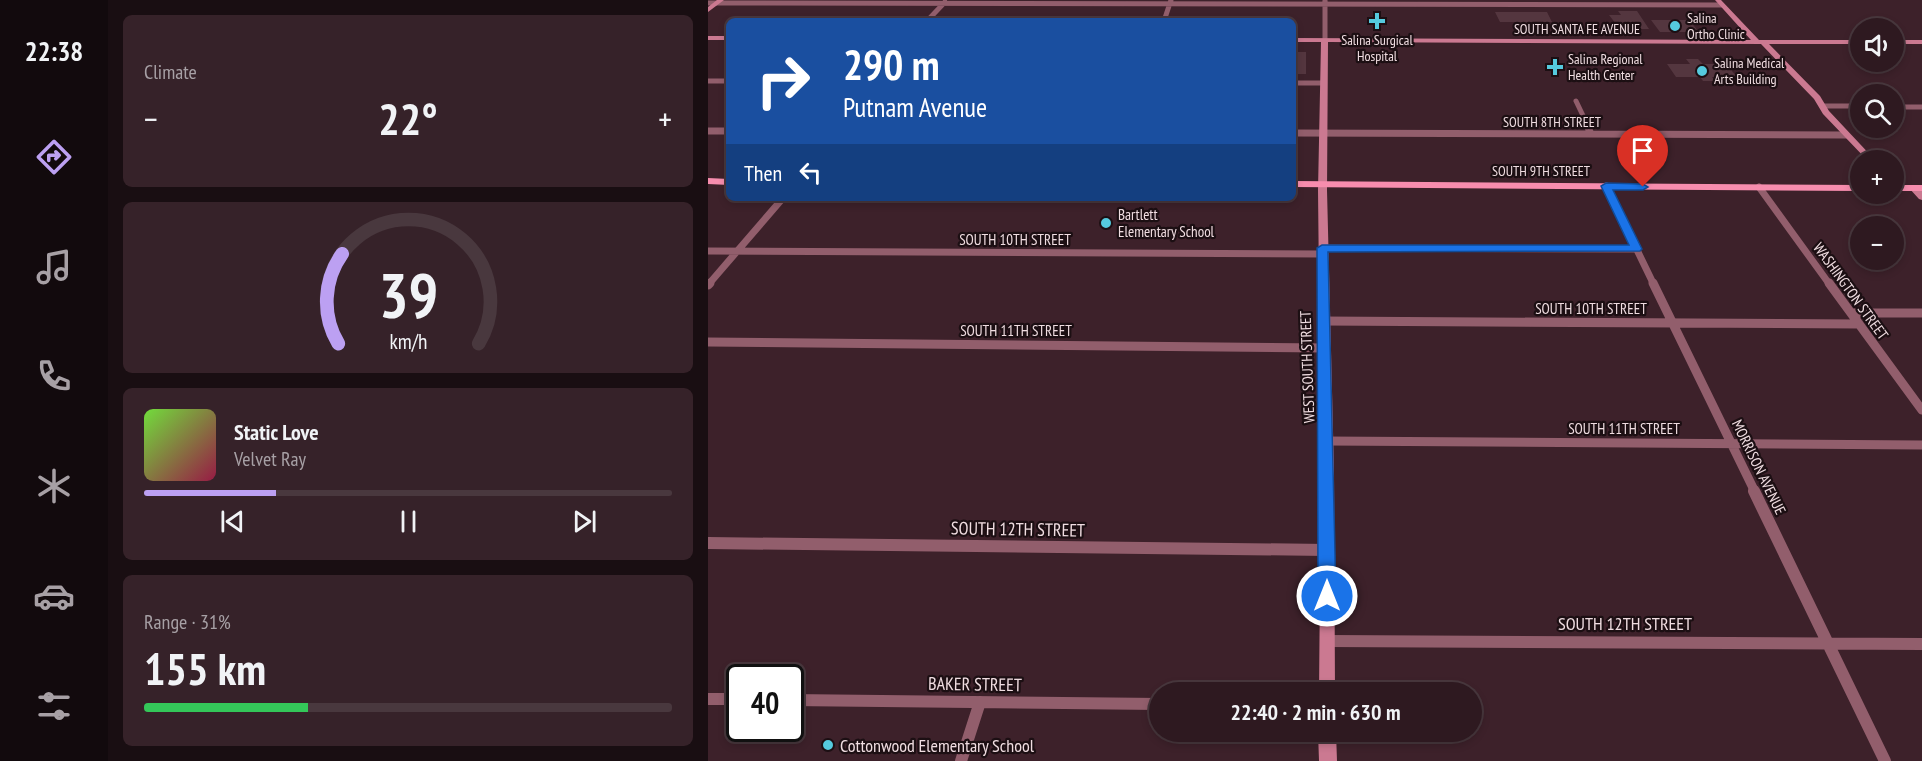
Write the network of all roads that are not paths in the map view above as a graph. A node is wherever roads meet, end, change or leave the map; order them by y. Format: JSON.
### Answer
{"nodes":[{"id":1,"x":720,"y":1,"type":"edge"},
{"id":2,"x":945,"y":2,"type":"edge"},
{"id":3,"x":1171,"y":2,"type":"edge"},
{"id":4,"x":1325,"y":2,"type":"edge"},
{"id":5,"x":1588,"y":2,"type":"edge"},
{"id":6,"x":1720,"y":2,"type":"edge"},
{"id":7,"x":708,"y":3,"type":"edge"},
{"id":8,"x":708,"y":9,"type":"edge"},
{"id":9,"x":930,"y":18,"type":"edge"},
{"id":10,"x":1165,"y":18,"type":"edge"},
{"id":11,"x":708,"y":38,"type":"edge"},
{"id":12,"x":726,"y":38,"type":"edge"},
{"id":13,"x":1296,"y":40,"type":"edge"},
{"id":14,"x":1326,"y":40,"type":"junction"},
{"id":15,"x":1760,"y":42,"type":"junction"},
{"id":16,"x":1850,"y":42,"type":"edge"},
{"id":17,"x":1904,"y":42,"type":"edge"},
{"id":18,"x":1922,"y":42,"type":"edge"},
{"id":19,"x":708,"y":81,"type":"edge"},
{"id":20,"x":726,"y":81,"type":"edge"},
{"id":21,"x":1296,"y":83,"type":"edge"},
{"id":22,"x":1323,"y":83,"type":"junction"},
{"id":23,"x":1576,"y":101,"type":"dead end"},
{"id":24,"x":1822,"y":106,"type":"junction"},
{"id":25,"x":1850,"y":106,"type":"edge"},
{"id":26,"x":1904,"y":107,"type":"edge"},
{"id":27,"x":1922,"y":107,"type":"edge"},
{"id":28,"x":708,"y":131,"type":"edge"},
{"id":29,"x":726,"y":131,"type":"edge"},
{"id":30,"x":1296,"y":133,"type":"edge"},
{"id":31,"x":1323,"y":133,"type":"junction"},
{"id":32,"x":1591,"y":134,"type":"junction"},
{"id":33,"x":1846,"y":135,"type":"junction"},
{"id":34,"x":1861,"y":150,"type":"edge"},
{"id":35,"x":708,"y":182,"type":"edge"},
{"id":36,"x":726,"y":182,"type":"edge"},
{"id":37,"x":1296,"y":184,"type":"edge"},
{"id":38,"x":1322,"y":184,"type":"junction"},
{"id":39,"x":1606,"y":186,"type":"junction"},
{"id":40,"x":1759,"y":187,"type":"junction"},
{"id":41,"x":1850,"y":188,"type":"edge"},
{"id":42,"x":1904,"y":189,"type":"edge"},
{"id":43,"x":1919,"y":191,"type":"edge"},
{"id":44,"x":780,"y":201,"type":"edge"},
{"id":45,"x":1636,"y":249,"type":"junction"},
{"id":46,"x":708,"y":251,"type":"edge"},
{"id":47,"x":737,"y":251,"type":"junction"},
{"id":48,"x":1322,"y":251,"type":"junction"},
{"id":49,"x":708,"y":285,"type":"edge"},
{"id":50,"x":1851,"y":313,"type":"junction"},
{"id":51,"x":1922,"y":313,"type":"edge"},
{"id":52,"x":1323,"y":321,"type":"junction"},
{"id":53,"x":1672,"y":322,"type":"junction"},
{"id":54,"x":1859,"y":324,"type":"junction"},
{"id":55,"x":708,"y":342,"type":"edge"},
{"id":56,"x":1324,"y":348,"type":"junction"},
{"id":57,"x":1922,"y":411,"type":"edge"},
{"id":58,"x":1327,"y":441,"type":"junction"},
{"id":59,"x":1731,"y":444,"type":"junction"},
{"id":60,"x":1922,"y":445,"type":"edge"},
{"id":61,"x":708,"y":543,"type":"edge"},
{"id":62,"x":1327,"y":550,"type":"junction"},
{"id":63,"x":1327,"y":641,"type":"junction"},
{"id":64,"x":1827,"y":642,"type":"junction"},
{"id":65,"x":1922,"y":644,"type":"edge"},
{"id":66,"x":1327,"y":682,"type":"edge"},
{"id":67,"x":708,"y":699,"type":"edge"},
{"id":68,"x":726,"y":699,"type":"edge"},
{"id":69,"x":804,"y":700,"type":"edge"},
{"id":70,"x":980,"y":702,"type":"junction"},
{"id":71,"x":1149,"y":704,"type":"edge"},
{"id":72,"x":1328,"y":742,"type":"edge"},
{"id":73,"x":962,"y":761,"type":"edge"},
{"id":74,"x":1328,"y":761,"type":"edge"},
{"id":75,"x":1884,"y":761,"type":"edge"}],
"edges":[{"from":1,"to":2,"type":"street"},
{"from":1,"to":7,"type":"street"},
{"from":1,"to":8,"type":"street"},
{"from":2,"to":3,"type":"street"},
{"from":2,"to":9,"type":"street"},
{"from":3,"to":4,"type":"street"},
{"from":3,"to":10,"type":"street"},
{"from":4,"to":5,"type":"street"},
{"from":4,"to":14,"type":"street"},
{"from":5,"to":6,"type":"street"},
{"from":6,"to":15,"type":"street"},
{"from":11,"to":12,"type":"street"},
{"from":13,"to":14,"type":"street","name":"SOUTH SANTA FE AVENUE"},
{"from":14,"to":15,"type":"street","name":"SOUTH SANTA FE AVENUE"},
{"from":14,"to":22,"type":"street","name":"WEST SOUTH STREET"},
{"from":15,"to":16,"type":"street","name":"SOUTH SANTA FE AVENUE"},
{"from":15,"to":24,"type":"street"},
{"from":17,"to":18,"type":"street"},
{"from":19,"to":20,"type":"street"},
{"from":21,"to":22,"type":"street"},
{"from":22,"to":31,"type":"street","name":"WEST SOUTH STREET"},
{"from":23,"to":32,"type":"street"},
{"from":24,"to":25,"type":"street"},
{"from":24,"to":33,"type":"street"},
{"from":26,"to":27,"type":"street"},
{"from":28,"to":29,"type":"street"},
{"from":30,"to":31,"type":"street","name":"SOUTH 8TH STREET"},
{"from":31,"to":32,"type":"street","name":"SOUTH 8TH STREET"},
{"from":31,"to":38,"type":"street","name":"WEST SOUTH STREET"},
{"from":32,"to":33,"type":"street","name":"SOUTH 8TH STREET"},
{"from":33,"to":34,"type":"street"},
{"from":35,"to":36,"type":"main road"},
{"from":37,"to":38,"type":"main road","name":"SOUTH 9TH STREET"},
{"from":38,"to":39,"type":"main road","name":"SOUTH 9TH STREET"},
{"from":38,"to":48,"type":"street","name":"WEST SOUTH STREET"},
{"from":39,"to":40,"type":"main road","name":"SOUTH 9TH STREET"},
{"from":39,"to":45,"type":"street","name":"MORRISON AVENUE"},
{"from":40,"to":41,"type":"main road","name":"SOUTH 9TH STREET"},
{"from":40,"to":50,"type":"street","name":"WASHINGTON STREET"},
{"from":42,"to":43,"type":"main road"},
{"from":44,"to":47,"type":"street"},
{"from":45,"to":48,"type":"street","name":"SOUTH 10TH STREET"},
{"from":45,"to":53,"type":"street","name":"MORRISON AVENUE"},
{"from":46,"to":47,"type":"street","name":"SOUTH 10TH STREET"},
{"from":47,"to":48,"type":"street","name":"SOUTH 10TH STREET"},
{"from":47,"to":49,"type":"street"},
{"from":48,"to":52,"type":"street","name":"WEST SOUTH STREET"},
{"from":50,"to":51,"type":"street"},
{"from":50,"to":54,"type":"street","name":"WASHINGTON STREET"},
{"from":52,"to":53,"type":"street","name":"SOUTH 10TH STREET"},
{"from":52,"to":56,"type":"street","name":"WEST SOUTH STREET"},
{"from":53,"to":54,"type":"street","name":"SOUTH 10TH STREET"},
{"from":53,"to":59,"type":"street","name":"MORRISON AVENUE"},
{"from":54,"to":57,"type":"street","name":"WASHINGTON STREET"},
{"from":55,"to":56,"type":"street","name":"SOUTH 11TH STREET"},
{"from":56,"to":58,"type":"street","name":"WEST SOUTH STREET"},
{"from":58,"to":59,"type":"street","name":"SOUTH 11TH STREET"},
{"from":58,"to":62,"type":"street","name":"WEST SOUTH STREET"},
{"from":59,"to":60,"type":"street","name":"SOUTH 11TH STREET"},
{"from":59,"to":64,"type":"street","name":"MORRISON AVENUE"},
{"from":61,"to":62,"type":"street","name":"SOUTH 12TH STREET"},
{"from":62,"to":63,"type":"street","name":"WEST SOUTH STREET"},
{"from":63,"to":64,"type":"street","name":"SOUTH 12TH STREET"},
{"from":63,"to":66,"type":"street","name":"WEST SOUTH STREET"},
{"from":64,"to":65,"type":"street","name":"SOUTH 12TH STREET"},
{"from":64,"to":75,"type":"street","name":"MORRISON AVENUE"},
{"from":67,"to":68,"type":"street"},
{"from":69,"to":70,"type":"street","name":"BAKER STREET"},
{"from":70,"to":71,"type":"street","name":"BAKER STREET"},
{"from":70,"to":73,"type":"street"},
{"from":72,"to":74,"type":"street"}]}
